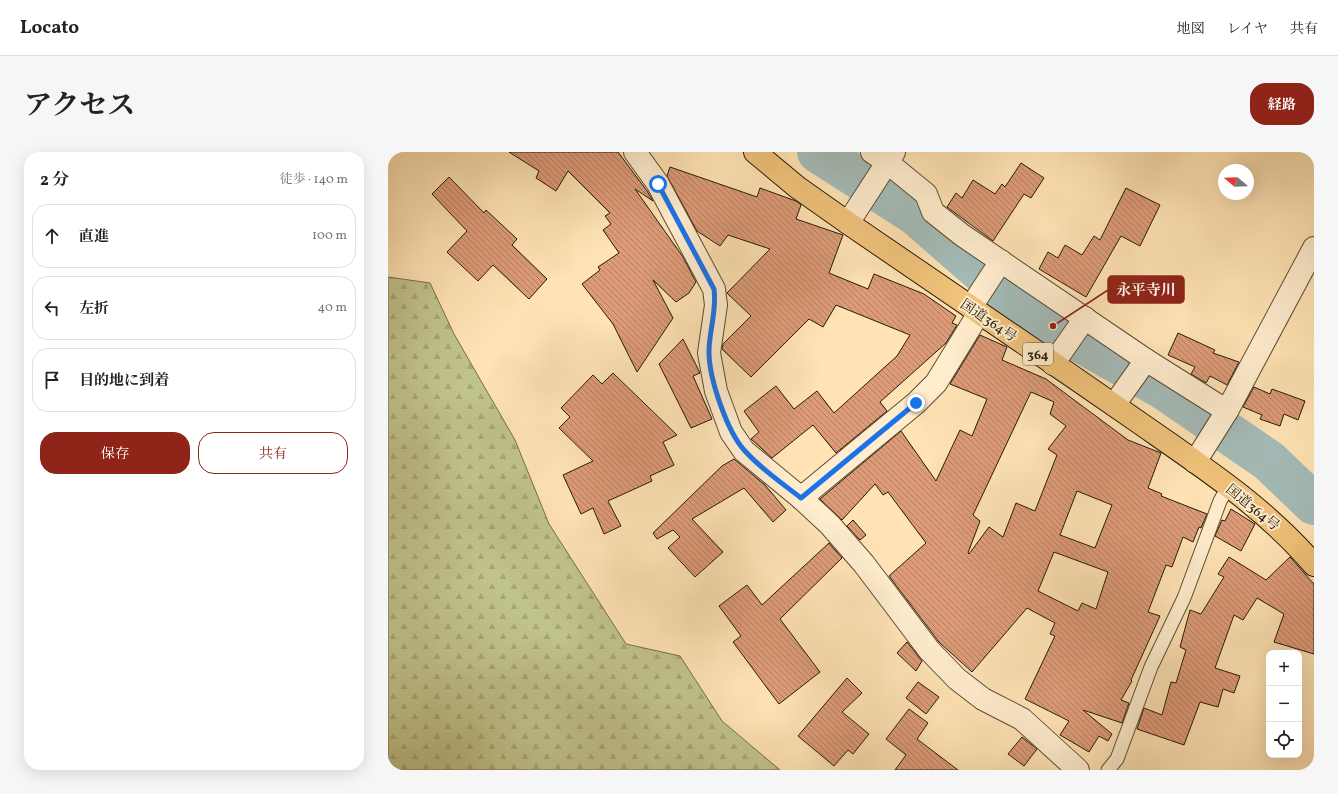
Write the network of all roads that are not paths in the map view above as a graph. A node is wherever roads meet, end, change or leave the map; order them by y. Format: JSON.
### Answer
{"nodes":[{"id":1,"x":635,"y":152,"type":"edge"},
{"id":2,"x":754,"y":152,"type":"edge"},
{"id":3,"x":884,"y":160,"type":"edge"},
{"id":4,"x":851,"y":218,"type":"junction"},
{"id":5,"x":1314,"y":248,"type":"edge"},
{"id":6,"x":999,"y":263,"type":"junction"},
{"id":7,"x":976,"y":306,"type":"junction"},
{"id":8,"x":1083,"y":320,"type":"junction"},
{"id":9,"x":1057,"y":359,"type":"junction"},
{"id":10,"x":1144,"y":362,"type":"junction"},
{"id":11,"x":1117,"y":401,"type":"junction"},
{"id":12,"x":1225,"y":415,"type":"junction"},
{"id":13,"x":1198,"y":457,"type":"junction"},
{"id":14,"x":1228,"y":487,"type":"junction"},
{"id":15,"x":801,"y":498,"type":"junction"},
{"id":16,"x":1314,"y":565,"type":"edge"},
{"id":17,"x":1078,"y":770,"type":"edge"},
{"id":18,"x":1108,"y":770,"type":"edge"}],
"edges":[{"from":1,"to":15,"type":"street"},
{"from":2,"to":4,"type":"highway","name":"国道364号","number":"364"},
{"from":3,"to":4,"type":"street"},
{"from":3,"to":6,"type":"street"},
{"from":4,"to":7,"type":"highway","name":"国道364号","number":"364"},
{"from":5,"to":12,"type":"street"},
{"from":6,"to":7,"type":"street"},
{"from":6,"to":8,"type":"street"},
{"from":7,"to":9,"type":"highway","name":"国道364号","number":"364"},
{"from":7,"to":15,"type":"street"},
{"from":8,"to":9,"type":"street"},
{"from":8,"to":10,"type":"street"},
{"from":9,"to":11,"type":"highway","name":"国道364号","number":"364"},
{"from":10,"to":11,"type":"street"},
{"from":10,"to":12,"type":"street"},
{"from":11,"to":13,"type":"highway","name":"国道364号","number":"364"},
{"from":12,"to":13,"type":"street"},
{"from":13,"to":14,"type":"highway","name":"国道364号","number":"364"},
{"from":14,"to":16,"type":"highway","name":"国道364号","number":"364"},
{"from":14,"to":18,"type":"lane"},
{"from":15,"to":17,"type":"street"}]}
